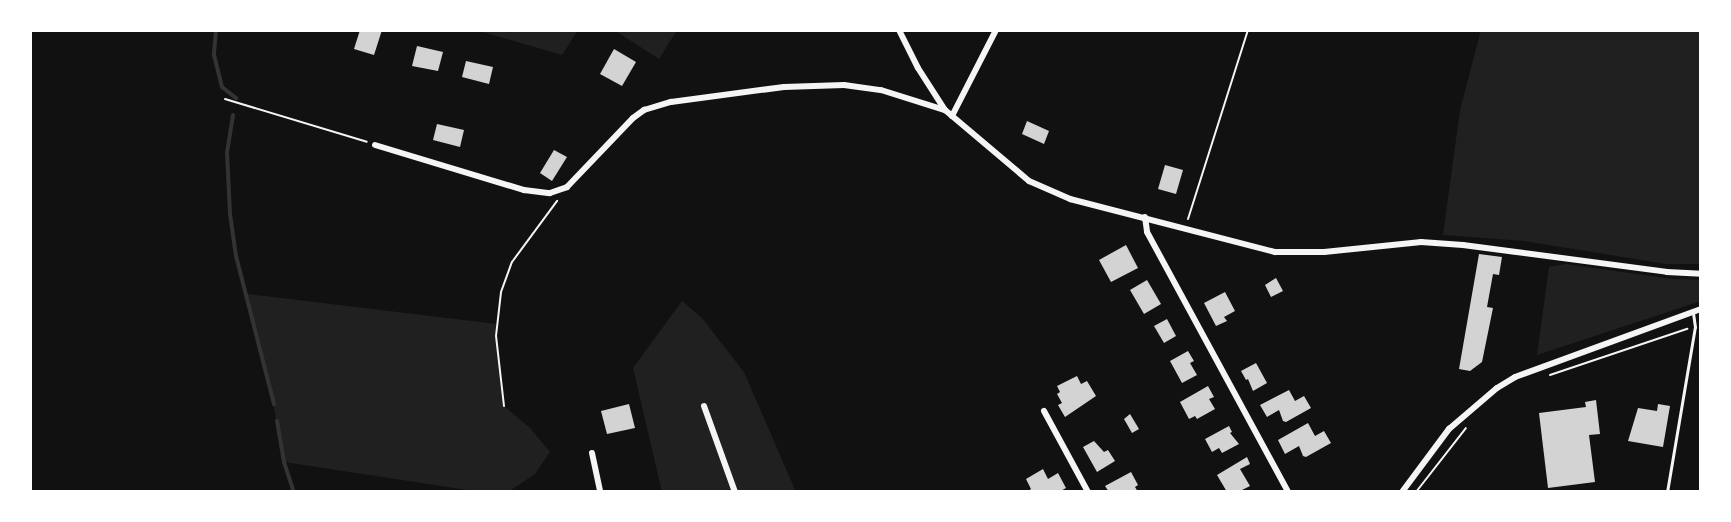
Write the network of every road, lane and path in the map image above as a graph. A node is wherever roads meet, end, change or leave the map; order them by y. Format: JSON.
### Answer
{"nodes":[{"id":1,"x":899,"y":30,"type":"edge"},
{"id":2,"x":996,"y":30,"type":"edge"},
{"id":3,"x":1248,"y":30,"type":"edge"},
{"id":4,"x":225,"y":99,"type":"dead end"},
{"id":5,"x":945,"y":110,"type":"junction"},
{"id":6,"x":952,"y":116,"type":"junction"},
{"id":7,"x":375,"y":145,"type":"joint"},
{"id":8,"x":567,"y":187,"type":"junction"},
{"id":9,"x":1145,"y":217,"type":"junction"},
{"id":10,"x":1185,"y":228,"type":"junction"},
{"id":11,"x":1701,"y":274,"type":"edge"},
{"id":12,"x":1701,"y":309,"type":"edge"},
{"id":13,"x":1693,"y":313,"type":"junction"},
{"id":14,"x":1695,"y":327,"type":"junction"},
{"id":15,"x":1544,"y":377,"type":"dead end"},
{"id":16,"x":504,"y":406,"type":"dead end"},
{"id":17,"x":704,"y":406,"type":"dead end"},
{"id":18,"x":1044,"y":411,"type":"dead end"},
{"id":19,"x":1471,"y":422,"type":"dead end"},
{"id":20,"x":592,"y":453,"type":"dead end"},
{"id":21,"x":600,"y":492,"type":"edge"},
{"id":22,"x":735,"y":492,"type":"edge"},
{"id":23,"x":1088,"y":492,"type":"edge"},
{"id":24,"x":1288,"y":492,"type":"edge"},
{"id":25,"x":1402,"y":492,"type":"edge"},
{"id":26,"x":1416,"y":492,"type":"edge"},
{"id":27,"x":1667,"y":492,"type":"edge"}],
"edges":[{"from":1,"to":5,"type":"street"},
{"from":2,"to":6,"type":"street"},
{"from":3,"to":10,"type":"path"},
{"from":4,"to":7,"type":"path"},
{"from":5,"to":6,"type":"street"},
{"from":5,"to":8,"type":"street"},
{"from":6,"to":9,"type":"street"},
{"from":7,"to":8,"type":"street"},
{"from":8,"to":16,"type":"path"},
{"from":9,"to":10,"type":"street"},
{"from":9,"to":24,"type":"street"},
{"from":10,"to":11,"type":"street"},
{"from":12,"to":13,"type":"street"},
{"from":13,"to":14,"type":"lane"},
{"from":13,"to":25,"type":"street"},
{"from":14,"to":15,"type":"path"},
{"from":14,"to":27,"type":"lane"},
{"from":17,"to":22,"type":"street"},
{"from":18,"to":23,"type":"street"},
{"from":19,"to":26,"type":"path"},
{"from":20,"to":21,"type":"street"}]}
